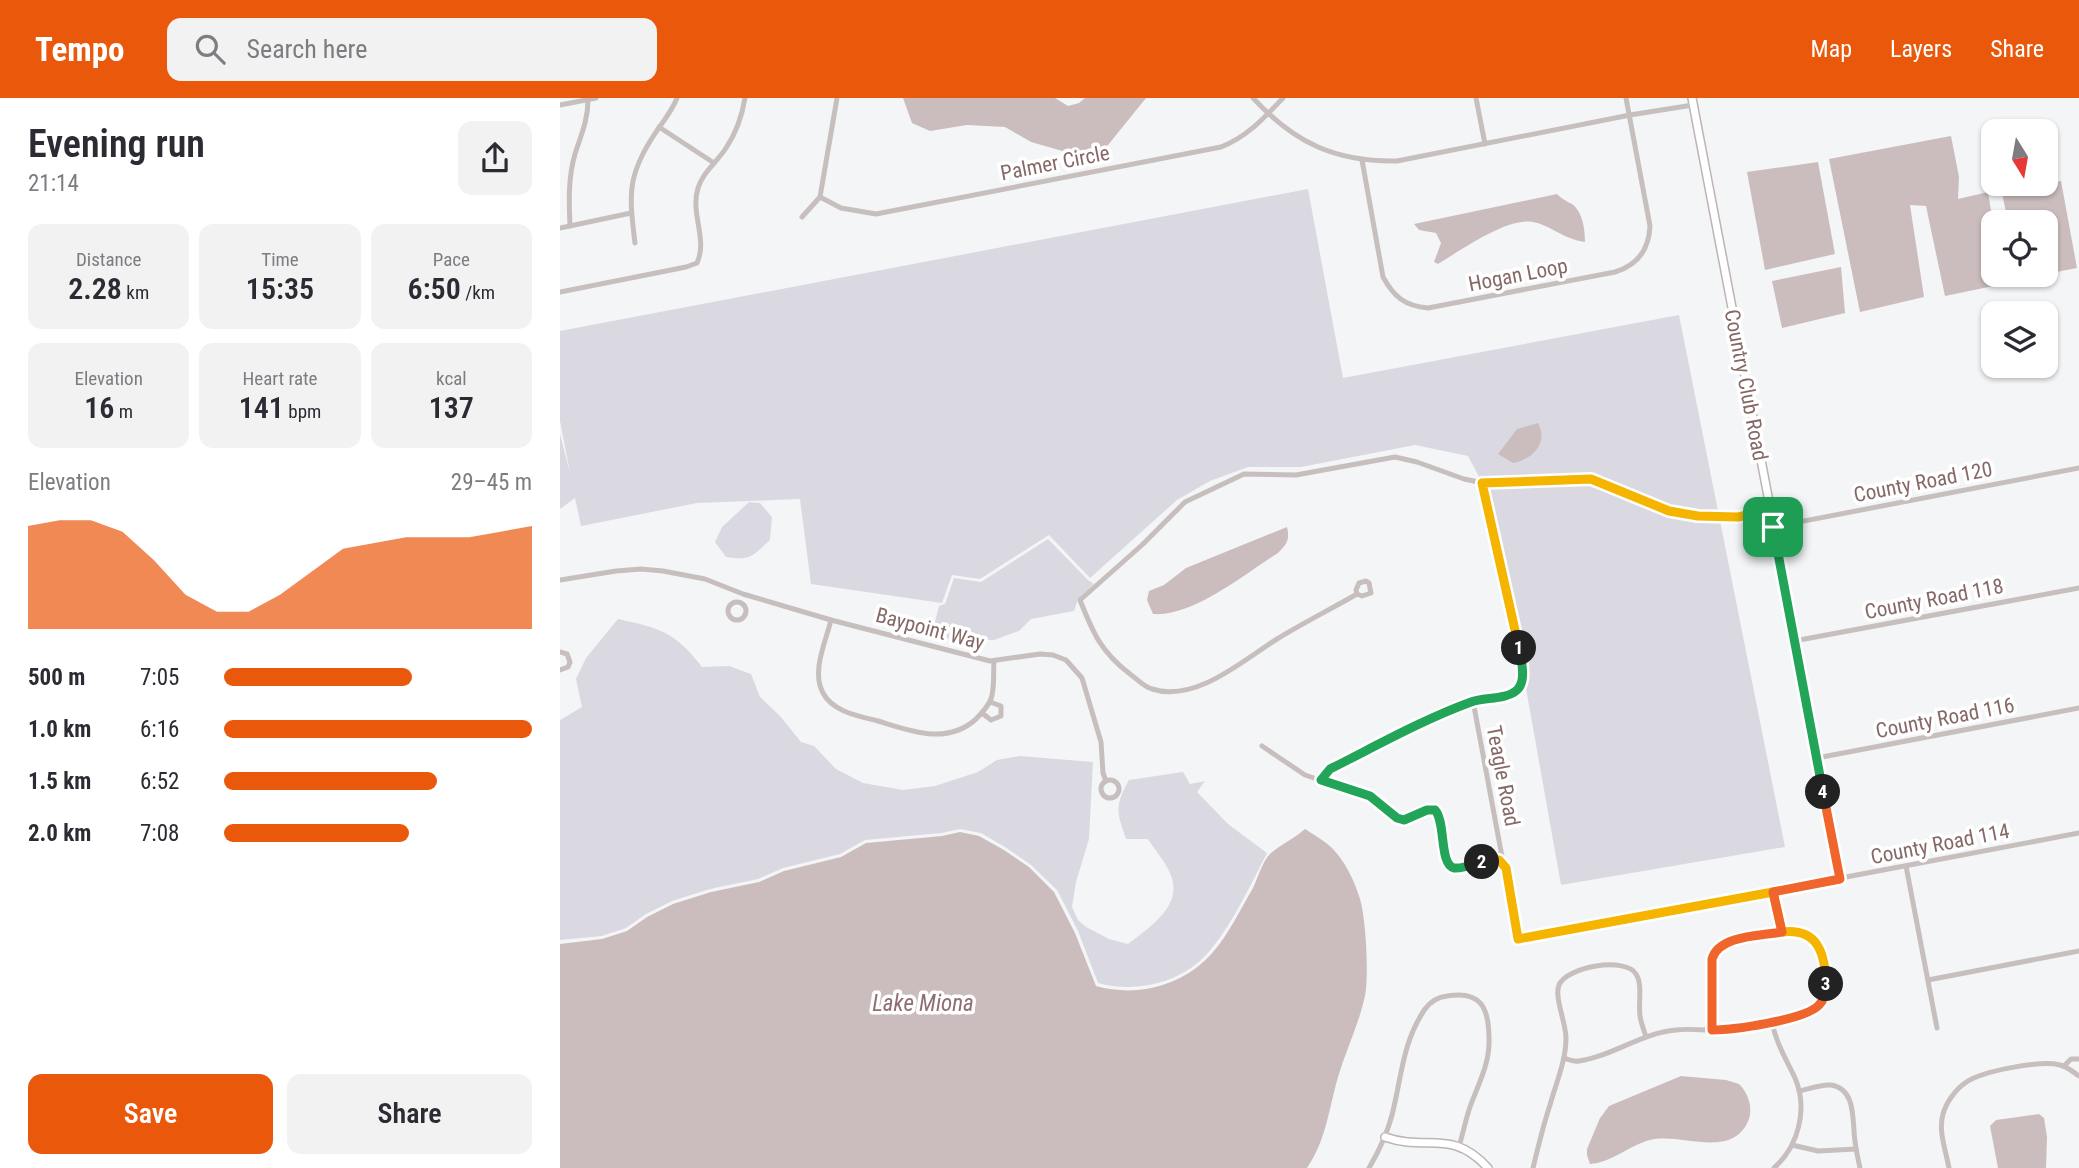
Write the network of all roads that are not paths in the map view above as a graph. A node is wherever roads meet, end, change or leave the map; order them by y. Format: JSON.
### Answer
{"nodes":[{"id":1,"x":596,"y":98,"type":"edge"},
{"id":2,"x":677,"y":98,"type":"edge"},
{"id":3,"x":745,"y":98,"type":"edge"},
{"id":4,"x":837,"y":98,"type":"edge"},
{"id":5,"x":1253,"y":98,"type":"edge"},
{"id":6,"x":1283,"y":98,"type":"edge"},
{"id":7,"x":1476,"y":98,"type":"edge"},
{"id":8,"x":1626,"y":98,"type":"edge"},
{"id":9,"x":588,"y":100,"type":"junction"},
{"id":10,"x":1693,"y":102,"type":"edge"},
{"id":11,"x":560,"y":105,"type":"edge"},
{"id":12,"x":1268,"y":114,"type":"junction"},
{"id":13,"x":1630,"y":115,"type":"junction"},
{"id":14,"x":659,"y":127,"type":"junction"},
{"id":15,"x":1485,"y":144,"type":"junction"},
{"id":16,"x":1362,"y":160,"type":"junction"},
{"id":17,"x":714,"y":163,"type":"junction"},
{"id":18,"x":820,"y":197,"type":"junction"},
{"id":19,"x":631,"y":213,"type":"junction"},
{"id":20,"x":802,"y":217,"type":"dead end"},
{"id":21,"x":569,"y":226,"type":"junction"},
{"id":22,"x":560,"y":228,"type":"edge"},
{"id":23,"x":635,"y":243,"type":"dead end"},
{"id":24,"x":560,"y":292,"type":"edge"},
{"id":25,"x":2079,"y":468,"type":"edge"},
{"id":26,"x":1482,"y":483,"type":"junction"},
{"id":27,"x":1770,"y":510,"type":"junction"},
{"id":28,"x":1773,"y":527,"type":"junction"},
{"id":29,"x":560,"y":580,"type":"edge"},
{"id":30,"x":2079,"y":588,"type":"edge"},
{"id":31,"x":743,"y":594,"type":"junction"},
{"id":32,"x":1357,"y":594,"type":"dead end"},
{"id":33,"x":741,"y":602,"type":"dead end"},
{"id":34,"x":831,"y":620,"type":"junction"},
{"id":35,"x":1794,"y":641,"type":"junction"},
{"id":36,"x":560,"y":652,"type":"edge"},
{"id":37,"x":994,"y":662,"type":"junction"},
{"id":38,"x":560,"y":670,"type":"edge"},
{"id":39,"x":1473,"y":701,"type":"junction"},
{"id":40,"x":990,"y":702,"type":"junction"},
{"id":41,"x":2079,"y":708,"type":"edge"},
{"id":42,"x":982,"y":713,"type":"junction"},
{"id":43,"x":1262,"y":746,"type":"dead end"},
{"id":44,"x":1817,"y":758,"type":"junction"},
{"id":45,"x":1321,"y":780,"type":"junction"},
{"id":46,"x":1106,"y":781,"type":"dead end"},
{"id":47,"x":2079,"y":833,"type":"edge"},
{"id":48,"x":1503,"y":862,"type":"junction"},
{"id":49,"x":1906,"y":866,"type":"junction"},
{"id":50,"x":1840,"y":879,"type":"junction"},
{"id":51,"x":1773,"y":892,"type":"junction"},
{"id":52,"x":1782,"y":932,"type":"junction"},
{"id":53,"x":1518,"y":939,"type":"joint"},
{"id":54,"x":2079,"y":951,"type":"edge"},
{"id":55,"x":1928,"y":980,"type":"junction"},
{"id":56,"x":1772,"y":1022,"type":"junction"},
{"id":57,"x":1937,"y":1028,"type":"dead end"},
{"id":58,"x":1712,"y":1030,"type":"junction"},
{"id":59,"x":1646,"y":1037,"type":"junction"},
{"id":60,"x":1564,"y":1058,"type":"junction"},
{"id":61,"x":2079,"y":1059,"type":"edge"},
{"id":62,"x":2064,"y":1066,"type":"junction"},
{"id":63,"x":2079,"y":1076,"type":"edge"},
{"id":64,"x":1799,"y":1091,"type":"junction"},
{"id":65,"x":1385,"y":1137,"type":"junction"},
{"id":66,"x":1792,"y":1145,"type":"junction"},
{"id":67,"x":1459,"y":1146,"type":"junction"},
{"id":68,"x":1856,"y":1149,"type":"junction"},
{"id":69,"x":1369,"y":1168,"type":"edge"},
{"id":70,"x":1488,"y":1168,"type":"edge"},
{"id":71,"x":1533,"y":1168,"type":"edge"},
{"id":72,"x":1774,"y":1168,"type":"edge"},
{"id":73,"x":1860,"y":1168,"type":"edge"},
{"id":74,"x":1949,"y":1168,"type":"edge"}],
"edges":[{"from":1,"to":9,"type":"street"},
{"from":2,"to":14,"type":"street"},
{"from":3,"to":17,"type":"street"},
{"from":4,"to":18,"type":"street"},
{"from":5,"to":12,"type":"street"},
{"from":6,"to":12,"type":"street","name":"Palmer Circle"},
{"from":7,"to":15,"type":"street"},
{"from":8,"to":13,"type":"street","name":"Hogan Loop"},
{"from":9,"to":11,"type":"street"},
{"from":9,"to":21,"type":"street"},
{"from":10,"to":13,"type":"street"},
{"from":10,"to":27,"type":"street","name":"Country Club Road"},
{"from":12,"to":16,"type":"street"},
{"from":12,"to":18,"type":"street","name":"Palmer Circle"},
{"from":13,"to":15,"type":"street"},
{"from":13,"to":16,"type":"street","name":"Hogan Loop"},
{"from":14,"to":17,"type":"street"},
{"from":14,"to":19,"type":"street"},
{"from":15,"to":16,"type":"street"},
{"from":17,"to":24,"type":"street"},
{"from":18,"to":20,"type":"street"},
{"from":19,"to":21,"type":"street"},
{"from":19,"to":23,"type":"street"},
{"from":21,"to":22,"type":"street"},
{"from":25,"to":28,"type":"street","name":"County Road 120"},
{"from":26,"to":27,"type":"street"},
{"from":26,"to":32,"type":"street"},
{"from":26,"to":39,"type":"street"},
{"from":27,"to":28,"type":"street","name":"Country Club Road"},
{"from":28,"to":35,"type":"street","name":"Country Club Road"},
{"from":29,"to":31,"type":"street","name":"Baypoint Way"},
{"from":30,"to":35,"type":"street","name":"County Road 118"},
{"from":31,"to":33,"type":"street"},
{"from":31,"to":34,"type":"street","name":"Baypoint Way"},
{"from":34,"to":37,"type":"street","name":"Baypoint Way"},
{"from":34,"to":42,"type":"street"},
{"from":35,"to":44,"type":"street","name":"Country Club Road"},
{"from":36,"to":38,"type":"street"},
{"from":37,"to":40,"type":"street"},
{"from":37,"to":46,"type":"street","name":"Baypoint Way"},
{"from":39,"to":45,"type":"street"},
{"from":39,"to":48,"type":"street","name":"Teagle Road"},
{"from":40,"to":42,"type":"street"},
{"from":40,"to":42,"type":"street"},
{"from":41,"to":44,"type":"street","name":"County Road 116"},
{"from":43,"to":45,"type":"street"},
{"from":44,"to":50,"type":"street","name":"Country Club Road"},
{"from":45,"to":48,"type":"street"},
{"from":47,"to":49,"type":"street","name":"County Road 114"},
{"from":48,"to":53,"type":"street","name":"Teagle Road"},
{"from":49,"to":50,"type":"street","name":"County Road 114"},
{"from":49,"to":55,"type":"street"},
{"from":50,"to":51,"type":"street","name":"County Road 114"},
{"from":51,"to":52,"type":"street"},
{"from":51,"to":53,"type":"street","name":"County Road 114"},
{"from":52,"to":56,"type":"street"},
{"from":52,"to":58,"type":"street"},
{"from":54,"to":55,"type":"street"},
{"from":55,"to":57,"type":"street"},
{"from":56,"to":58,"type":"street"},
{"from":56,"to":64,"type":"street"},
{"from":58,"to":59,"type":"street"},
{"from":59,"to":60,"type":"street"},
{"from":59,"to":60,"type":"street"},
{"from":60,"to":71,"type":"street"},
{"from":61,"to":62,"type":"street"},
{"from":62,"to":63,"type":"street"},
{"from":62,"to":74,"type":"street"},
{"from":64,"to":66,"type":"street"},
{"from":64,"to":68,"type":"street"},
{"from":65,"to":67,"type":"street"},
{"from":65,"to":67,"type":"street"},
{"from":65,"to":69,"type":"street"},
{"from":66,"to":68,"type":"street"},
{"from":66,"to":72,"type":"street"},
{"from":67,"to":70,"type":"street"},
{"from":68,"to":73,"type":"street"}]}
